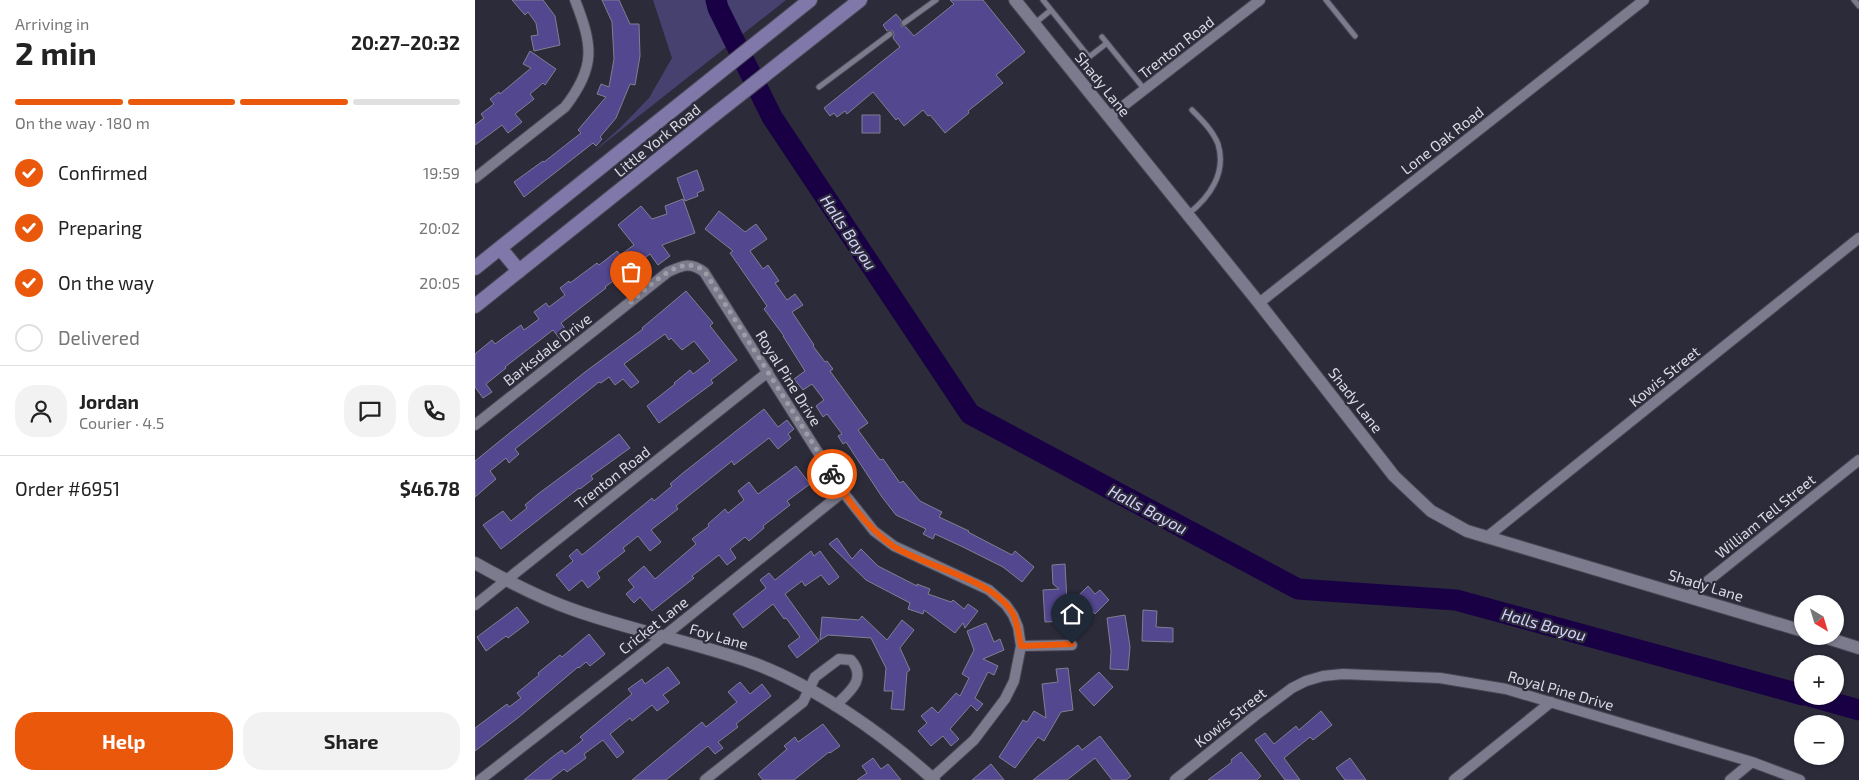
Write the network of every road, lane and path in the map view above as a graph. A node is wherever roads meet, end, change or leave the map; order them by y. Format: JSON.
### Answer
{"nodes":[{"id":1,"x":575,"y":0,"type":"edge"},
{"id":2,"x":810,"y":0,"type":"edge"},
{"id":3,"x":860,"y":0,"type":"edge"},
{"id":4,"x":1015,"y":0,"type":"edge"},
{"id":5,"x":1043,"y":0,"type":"edge"},
{"id":6,"x":1260,"y":0,"type":"edge"},
{"id":7,"x":1325,"y":0,"type":"edge"},
{"id":8,"x":1644,"y":0,"type":"edge"},
{"id":9,"x":1854,"y":0,"type":"edge"},
{"id":10,"x":933,"y":1,"type":"edge"},
{"id":11,"x":1859,"y":6,"type":"edge"},
{"id":12,"x":1051,"y":10,"type":"junction"},
{"id":13,"x":904,"y":23,"type":"dead end"},
{"id":14,"x":1034,"y":24,"type":"junction"},
{"id":15,"x":890,"y":34,"type":"dead end"},
{"id":16,"x":1355,"y":36,"type":"dead end"},
{"id":17,"x":1102,"y":37,"type":"dead end"},
{"id":18,"x":1107,"y":43,"type":"junction"},
{"id":19,"x":819,"y":87,"type":"dead end"},
{"id":20,"x":1145,"y":90,"type":"junction"},
{"id":21,"x":1192,"y":110,"type":"dead end"},
{"id":22,"x":1109,"y":117,"type":"junction"},
{"id":23,"x":475,"y":178,"type":"edge"},
{"id":24,"x":1187,"y":215,"type":"junction"},
{"id":25,"x":1859,"y":238,"type":"edge"},
{"id":26,"x":500,"y":248,"type":"junction"},
{"id":27,"x":475,"y":268,"type":"edge"},
{"id":28,"x":519,"y":271,"type":"junction"},
{"id":29,"x":662,"y":277,"type":"joint"},
{"id":30,"x":1259,"y":303,"type":"junction"},
{"id":31,"x":475,"y":306,"type":"edge"},
{"id":32,"x":768,"y":372,"type":"junction"},
{"id":33,"x":475,"y":425,"type":"edge"},
{"id":34,"x":1859,"y":460,"type":"edge"},
{"id":35,"x":843,"y":492,"type":"junction"},
{"id":36,"x":1487,"y":537,"type":"junction"},
{"id":37,"x":475,"y":563,"type":"edge"},
{"id":38,"x":506,"y":580,"type":"junction"},
{"id":39,"x":1689,"y":596,"type":"junction"},
{"id":40,"x":475,"y":605,"type":"edge"},
{"id":41,"x":1794,"y":628,"type":"edge"},
{"id":42,"x":663,"y":637,"type":"junction"},
{"id":43,"x":1844,"y":643,"type":"edge"},
{"id":44,"x":1072,"y":644,"type":"dead end"},
{"id":45,"x":1021,"y":646,"type":"junction"},
{"id":46,"x":1859,"y":648,"type":"edge"},
{"id":47,"x":1306,"y":681,"type":"joint"},
{"id":48,"x":809,"y":689,"type":"junction"},
{"id":49,"x":1551,"y":702,"type":"junction"},
{"id":50,"x":835,"y":706,"type":"junction"},
{"id":51,"x":1752,"y":762,"type":"junction"},
{"id":52,"x":932,"y":779,"type":"edge"},
{"id":53,"x":480,"y":780,"type":"edge"},
{"id":54,"x":705,"y":780,"type":"edge"},
{"id":55,"x":1175,"y":780,"type":"edge"},
{"id":56,"x":1453,"y":780,"type":"edge"},
{"id":57,"x":1730,"y":780,"type":"edge"},
{"id":58,"x":1800,"y":780,"type":"edge"}],
"edges":[{"from":1,"to":23,"type":"street"},
{"from":2,"to":26,"type":"main road","name":"Little York Road"},
{"from":3,"to":28,"type":"main road","name":"Little York Road"},
{"from":4,"to":14,"type":"street","name":"Shady Lane"},
{"from":5,"to":12,"type":"lane"},
{"from":6,"to":20,"type":"street","name":"Trenton Road"},
{"from":7,"to":16,"type":"lane"},
{"from":8,"to":30,"type":"street","name":"Lone Oak Road"},
{"from":9,"to":11,"type":"lane"},
{"from":10,"to":13,"type":"lane"},
{"from":12,"to":14,"type":"lane"},
{"from":12,"to":18,"type":"lane"},
{"from":14,"to":22,"type":"street","name":"Shady Lane"},
{"from":15,"to":19,"type":"lane"},
{"from":17,"to":18,"type":"lane"},
{"from":18,"to":20,"type":"lane"},
{"from":20,"to":22,"type":"street","name":"Trenton Road"},
{"from":21,"to":24,"type":"lane"},
{"from":22,"to":24,"type":"street","name":"Shady Lane"},
{"from":24,"to":30,"type":"street","name":"Shady Lane"},
{"from":25,"to":36,"type":"street","name":"Kowis Street"},
{"from":26,"to":27,"type":"main road","name":"Little York Road"},
{"from":26,"to":28,"type":"main road"},
{"from":28,"to":31,"type":"main road","name":"Little York Road"},
{"from":29,"to":32,"type":"street","name":"Royal Pine Drive"},
{"from":29,"to":33,"type":"street","name":"Barksdale Drive"},
{"from":30,"to":36,"type":"street","name":"Shady Lane"},
{"from":32,"to":35,"type":"street","name":"Royal Pine Drive"},
{"from":32,"to":38,"type":"street","name":"Trenton Road"},
{"from":34,"to":39,"type":"street","name":"William Tell Street"},
{"from":35,"to":42,"type":"street","name":"Cricket Lane"},
{"from":35,"to":45,"type":"street","name":"Royal Pine Drive"},
{"from":36,"to":39,"type":"street","name":"Shady Lane"},
{"from":37,"to":38,"type":"street","name":"Foy Lane"},
{"from":38,"to":40,"type":"street","name":"Trenton Road"},
{"from":38,"to":42,"type":"street","name":"Foy Lane"},
{"from":39,"to":41,"type":"street","name":"Shady Lane"},
{"from":42,"to":48,"type":"street","name":"Foy Lane"},
{"from":42,"to":53,"type":"street","name":"Cricket Lane"},
{"from":43,"to":46,"type":"street"},
{"from":44,"to":45,"type":"street"},
{"from":45,"to":52,"type":"street"},
{"from":47,"to":49,"type":"street","name":"Royal Pine Drive"},
{"from":47,"to":55,"type":"street","name":"Kowis Street"},
{"from":48,"to":50,"type":"street","name":"Foy Lane"},
{"from":48,"to":50,"type":"street"},
{"from":48,"to":54,"type":"street"},
{"from":49,"to":51,"type":"street","name":"Royal Pine Drive"},
{"from":49,"to":56,"type":"street"},
{"from":50,"to":52,"type":"street","name":"Foy Lane"},
{"from":51,"to":57,"type":"street"},
{"from":51,"to":58,"type":"street","name":"Royal Pine Drive"}]}
